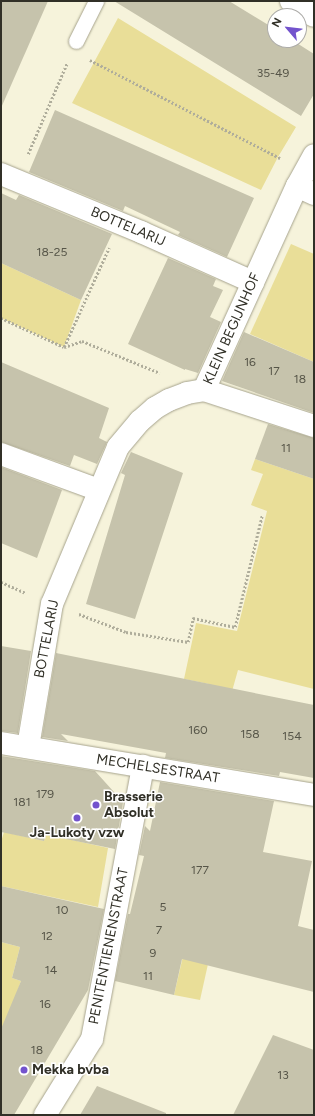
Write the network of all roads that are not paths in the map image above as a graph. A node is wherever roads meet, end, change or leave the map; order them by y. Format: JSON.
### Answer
{"nodes":[{"id":1,"x":96,"y":1,"type":"edge"},
{"id":2,"x":292,"y":1,"type":"edge"},
{"id":3,"x":314,"y":16,"type":"edge"},
{"id":4,"x":76,"y":41,"type":"dead end"},
{"id":5,"x":308,"y":176,"type":"edge"},
{"id":6,"x":9,"y":177,"type":"edge"},
{"id":7,"x":254,"y":282,"type":"junction"},
{"id":8,"x":204,"y":390,"type":"junction"},
{"id":9,"x":314,"y":426,"type":"edge"},
{"id":10,"x":1,"y":454,"type":"edge"},
{"id":11,"x":99,"y":490,"type":"junction"},
{"id":12,"x":1,"y":743,"type":"edge"},
{"id":13,"x":28,"y":747,"type":"junction"},
{"id":14,"x":143,"y":766,"type":"junction"},
{"id":15,"x":314,"y":795,"type":"edge"},
{"id":16,"x":45,"y":1115,"type":"edge"}],
"edges":[{"from":1,"to":4,"type":"lane"},
{"from":2,"to":3,"type":"street"},
{"from":5,"to":7,"type":"street","name":"KLEIN BEGIJNHOF"},
{"from":6,"to":7,"type":"street","name":"BOTTELARIJ"},
{"from":7,"to":8,"type":"street","name":"KLEIN BEGIJNHOF"},
{"from":8,"to":9,"type":"street","name":"KLEIN BEGIJNHOF"},
{"from":8,"to":11,"type":"street","name":"BOTTELARIJ"},
{"from":10,"to":11,"type":"street"},
{"from":11,"to":13,"type":"street","name":"BOTTELARIJ"},
{"from":12,"to":13,"type":"street","name":"MECHELSESTRAAT"},
{"from":13,"to":14,"type":"street","name":"MECHELSESTRAAT"},
{"from":14,"to":15,"type":"street","name":"MECHELSESTRAAT"},
{"from":14,"to":16,"type":"street","name":"PENITENTIENENSTRAAT"}]}
